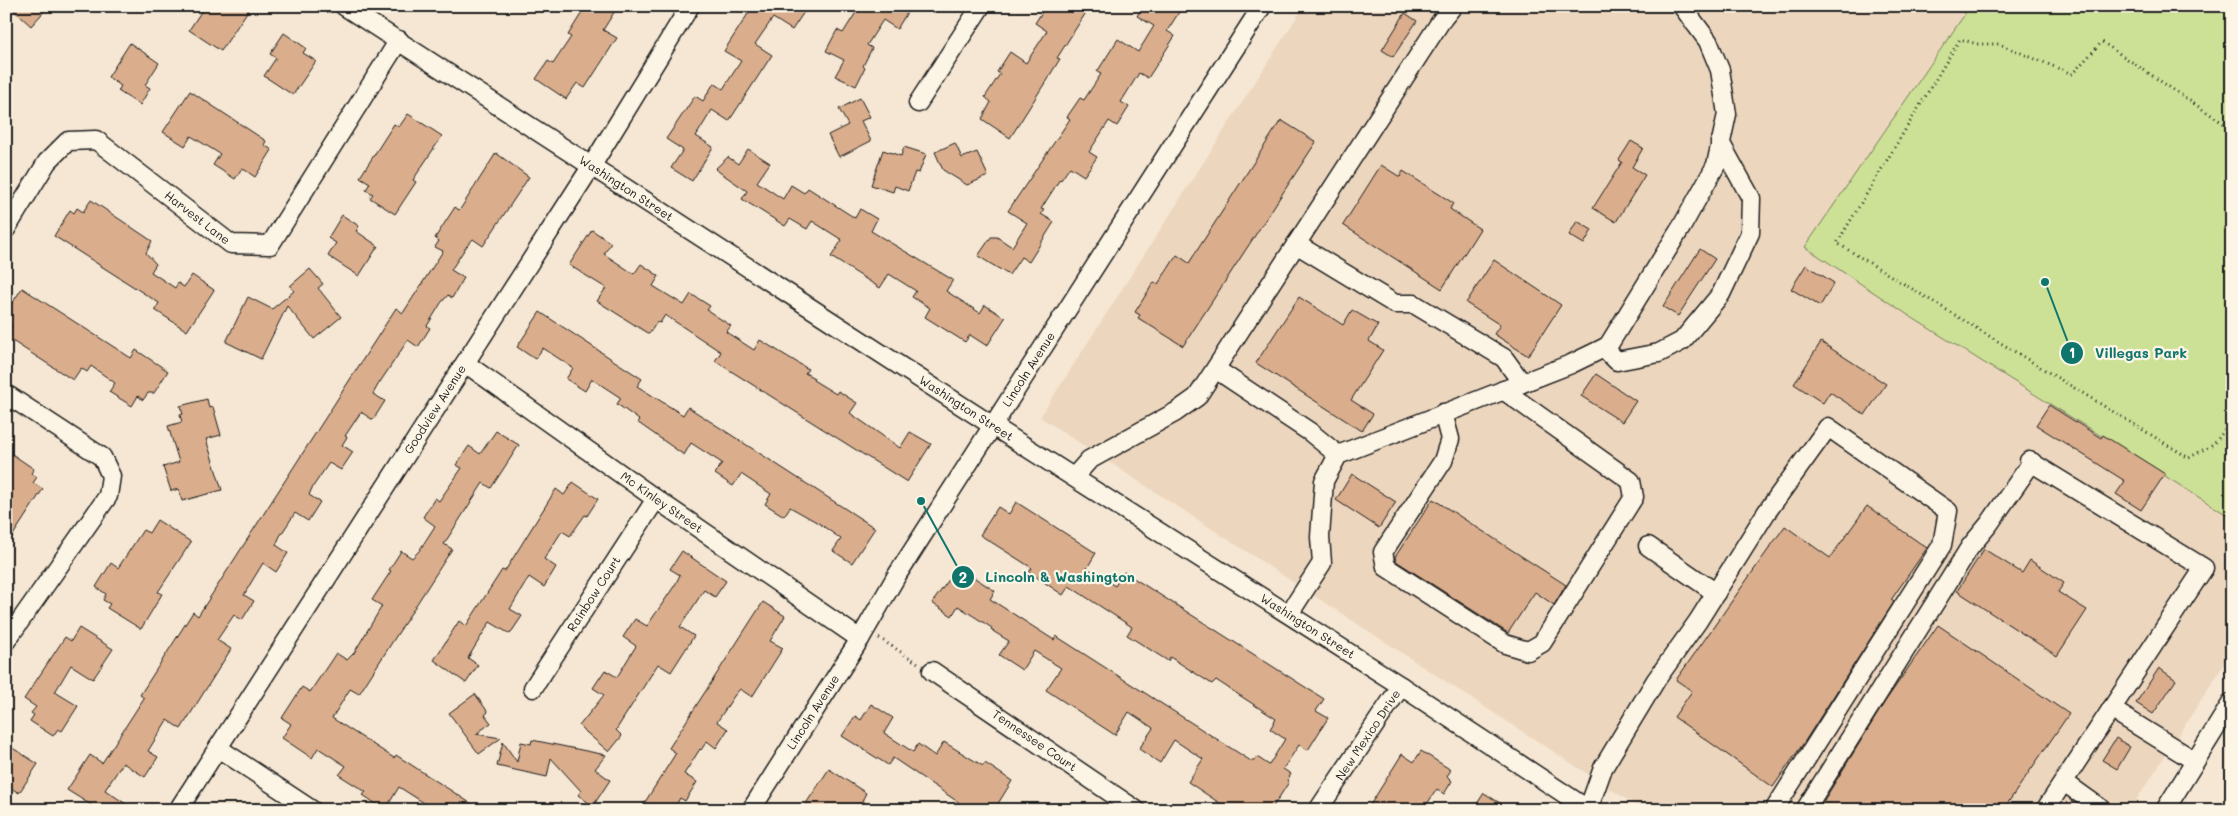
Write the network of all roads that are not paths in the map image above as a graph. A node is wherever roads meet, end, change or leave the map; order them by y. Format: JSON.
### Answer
{"nodes":[{"id":1,"x":344,"y":6,"type":"edge"},
{"id":2,"x":690,"y":6,"type":"edge"},
{"id":3,"x":981,"y":6,"type":"edge"},
{"id":4,"x":1262,"y":6,"type":"edge"},
{"id":5,"x":1453,"y":6,"type":"edge"},
{"id":6,"x":1682,"y":6,"type":"edge"},
{"id":7,"x":399,"y":40,"type":"junction"},
{"id":8,"x":918,"y":103,"type":"dead end"},
{"id":9,"x":1720,"y":142,"type":"junction"},
{"id":10,"x":591,"y":167,"type":"junction"},
{"id":11,"x":6,"y":229,"type":"edge"},
{"id":12,"x":1296,"y":244,"type":"junction"},
{"id":13,"x":1604,"y":348,"type":"junction"},
{"id":14,"x":465,"y":363,"type":"junction"},
{"id":15,"x":1217,"y":370,"type":"junction"},
{"id":16,"x":1522,"y":383,"type":"junction"},
{"id":17,"x":1503,"y":390,"type":"junction"},
{"id":18,"x":6,"y":394,"type":"edge"},
{"id":19,"x":1443,"y":412,"type":"junction"},
{"id":20,"x":993,"y":426,"type":"junction"},
{"id":21,"x":1338,"y":455,"type":"junction"},
{"id":22,"x":1074,"y":477,"type":"junction"},
{"id":23,"x":656,"y":499,"type":"junction"},
{"id":24,"x":1648,"y":546,"type":"dead end"},
{"id":25,"x":1716,"y":593,"type":"junction"},
{"id":26,"x":1289,"y":614,"type":"junction"},
{"id":27,"x":862,"y":634,"type":"junction"},
{"id":28,"x":6,"y":641,"type":"edge"},
{"id":29,"x":932,"y":671,"type":"road end"},
{"id":30,"x":1401,"y":686,"type":"junction"},
{"id":31,"x":533,"y":688,"type":"dead end"},
{"id":32,"x":2232,"y":702,"type":"edge"},
{"id":33,"x":2111,"y":709,"type":"junction"},
{"id":34,"x":218,"y":748,"type":"junction"},
{"id":35,"x":2195,"y":761,"type":"junction"},
{"id":36,"x":2064,"y":782,"type":"junction"},
{"id":37,"x":1588,"y":809,"type":"edge"},
{"id":38,"x":178,"y":810,"type":"edge"},
{"id":39,"x":312,"y":810,"type":"edge"},
{"id":40,"x":751,"y":810,"type":"edge"},
{"id":41,"x":1136,"y":810,"type":"edge"},
{"id":42,"x":1318,"y":810,"type":"edge"},
{"id":43,"x":1774,"y":810,"type":"edge"},
{"id":44,"x":1805,"y":810,"type":"edge"},
{"id":45,"x":2045,"y":810,"type":"edge"},
{"id":46,"x":2103,"y":810,"type":"edge"},
{"id":47,"x":2165,"y":810,"type":"edge"}],
"edges":[{"from":1,"to":7,"type":"street","name":"Washington Street"},
{"from":2,"to":10,"type":"street","name":"Goodview Avenue"},
{"from":3,"to":8,"type":"street"},
{"from":4,"to":20,"type":"street","name":"Lincoln Avenue"},
{"from":5,"to":12,"type":"street"},
{"from":6,"to":9,"type":"street"},
{"from":7,"to":10,"type":"street","name":"Washington Street"},
{"from":7,"to":11,"type":"street","name":"Harvest Lane"},
{"from":9,"to":13,"type":"street"},
{"from":9,"to":13,"type":"street"},
{"from":10,"to":14,"type":"street","name":"Goodview Avenue"},
{"from":10,"to":20,"type":"street","name":"Washington Street"},
{"from":12,"to":15,"type":"street"},
{"from":12,"to":16,"type":"street"},
{"from":13,"to":16,"type":"street"},
{"from":14,"to":23,"type":"street","name":"Mc Kinley Street"},
{"from":14,"to":34,"type":"street","name":"Goodview Avenue"},
{"from":15,"to":21,"type":"street"},
{"from":15,"to":22,"type":"street"},
{"from":16,"to":17,"type":"street"},
{"from":17,"to":19,"type":"street"},
{"from":17,"to":19,"type":"street"},
{"from":18,"to":28,"type":"street"},
{"from":19,"to":21,"type":"street"},
{"from":20,"to":22,"type":"street","name":"Washington Street"},
{"from":20,"to":27,"type":"street","name":"Lincoln Avenue"},
{"from":21,"to":26,"type":"street"},
{"from":22,"to":26,"type":"street","name":"Washington Street"},
{"from":23,"to":27,"type":"street","name":"Mc Kinley Street"},
{"from":23,"to":31,"type":"street","name":"Rainbow Court"},
{"from":24,"to":25,"type":"street"},
{"from":25,"to":37,"type":"street"},
{"from":25,"to":43,"type":"street"},
{"from":26,"to":30,"type":"street","name":"Washington Street"},
{"from":27,"to":40,"type":"street","name":"Lincoln Avenue"},
{"from":29,"to":41,"type":"street","name":"Tennessee Court"},
{"from":30,"to":37,"type":"street","name":"Washington Street"},
{"from":30,"to":42,"type":"street","name":"New Mexico Drive"},
{"from":32,"to":35,"type":"street"},
{"from":33,"to":35,"type":"street"},
{"from":33,"to":36,"type":"street"},
{"from":33,"to":44,"type":"street"},
{"from":34,"to":38,"type":"street","name":"Goodview Avenue"},
{"from":34,"to":39,"type":"street"},
{"from":35,"to":47,"type":"street"},
{"from":36,"to":45,"type":"street"},
{"from":36,"to":46,"type":"street"}]}
